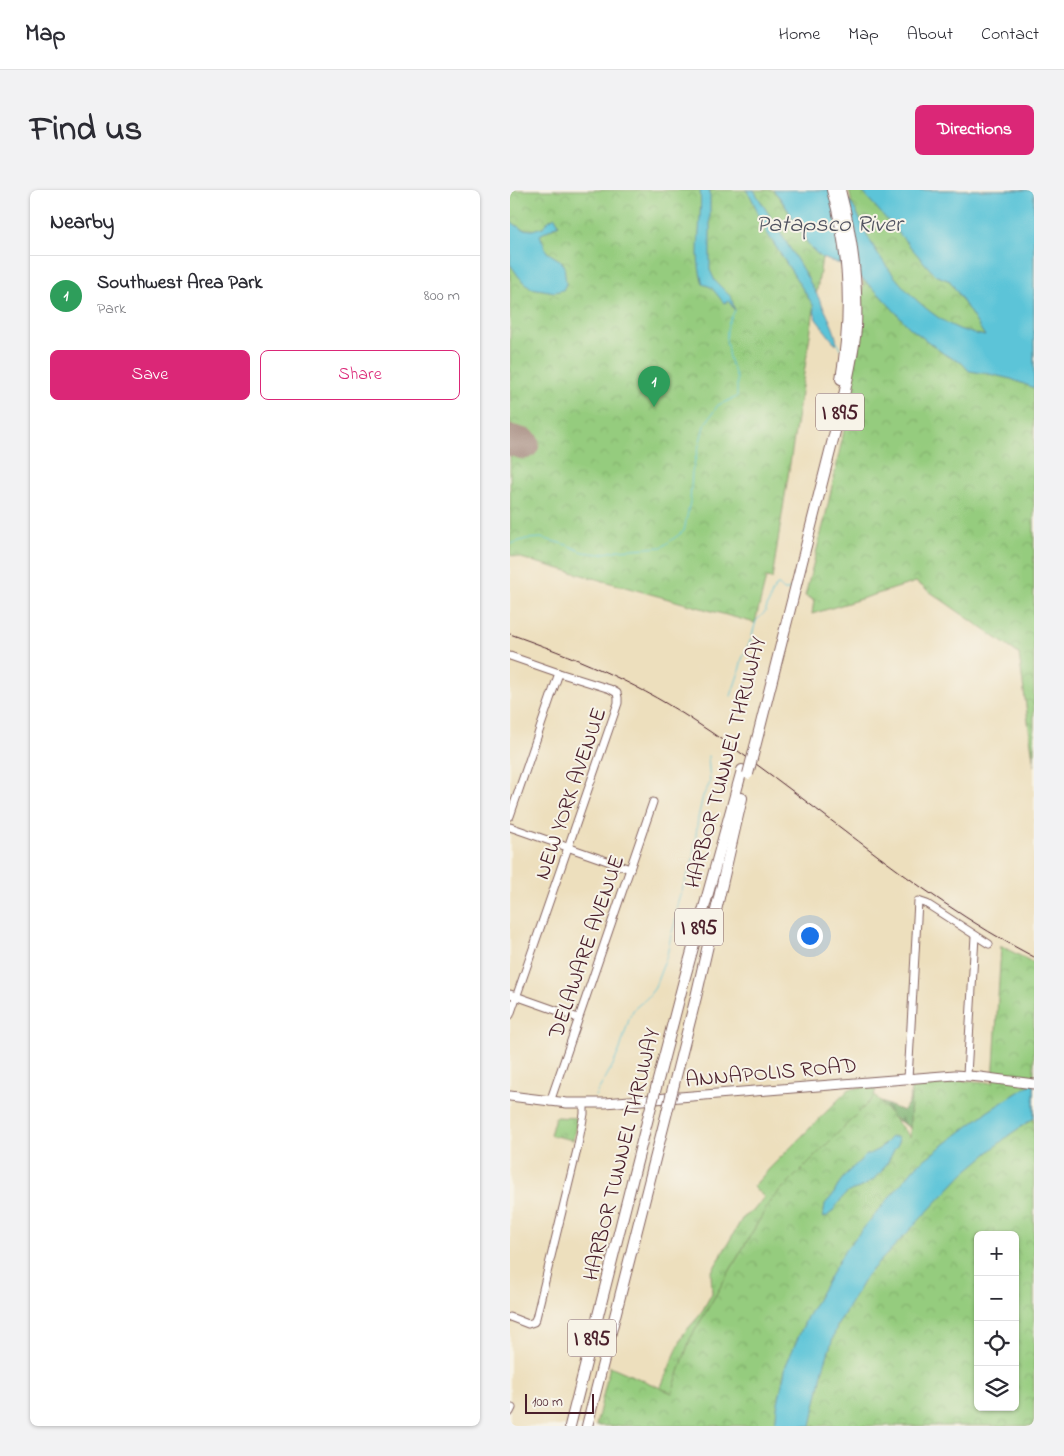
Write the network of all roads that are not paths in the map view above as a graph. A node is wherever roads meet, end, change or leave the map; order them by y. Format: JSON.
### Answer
{"nodes":[{"id":1,"x":832,"y":190,"type":"edge"},
{"id":2,"x":840,"y":190,"type":"edge"},
{"id":3,"x":782,"y":630,"type":"junction"},
{"id":4,"x":510,"y":656,"type":"edge"},
{"id":5,"x":559,"y":674,"type":"junction"},
{"id":6,"x":745,"y":772,"type":"junction"},
{"id":7,"x":653,"y":802,"type":"dead end"},
{"id":8,"x":510,"y":816,"type":"edge"},
{"id":9,"x":510,"y":827,"type":"edge"},
{"id":10,"x":569,"y":848,"type":"junction"},
{"id":11,"x":630,"y":869,"type":"junction"},
{"id":12,"x":975,"y":936,"type":"junction"},
{"id":13,"x":989,"y":944,"type":"dead end"},
{"id":14,"x":513,"y":995,"type":"edge"},
{"id":15,"x":510,"y":1015,"type":"edge"},
{"id":16,"x":578,"y":1018,"type":"junction"},
{"id":17,"x":967,"y":1076,"type":"junction"},
{"id":18,"x":908,"y":1079,"type":"junction"},
{"id":19,"x":1034,"y":1084,"type":"edge"},
{"id":20,"x":510,"y":1096,"type":"edge"},
{"id":21,"x":550,"y":1102,"type":"junction"},
{"id":22,"x":584,"y":1103,"type":"junction"},
{"id":23,"x":510,"y":1317,"type":"edge"},
{"id":24,"x":608,"y":1343,"type":"junction"},
{"id":25,"x":570,"y":1426,"type":"edge"},
{"id":26,"x":587,"y":1426,"type":"edge"},
{"id":27,"x":592,"y":1426,"type":"edge"}],
"edges":[{"from":1,"to":3,"type":"highway","name":"HARBOR TUNNEL THRUWAY","number":"I 895"},
{"from":2,"to":3,"type":"highway","name":"HARBOR TUNNEL THRUWAY","number":"I 895"},
{"from":3,"to":6,"type":"highway","name":"HARBOR TUNNEL THRUWAY","number":"I 895","bridge":true},
{"from":4,"to":5,"type":"street"},
{"from":5,"to":8,"type":"street"},
{"from":5,"to":10,"type":"street","name":"NEW YORK AVENUE"},
{"from":6,"to":24,"type":"highway","name":"HARBOR TUNNEL THRUWAY","number":"I 895","bridge":true},
{"from":6,"to":25,"type":"highway","name":"HARBOR TUNNEL THRUWAY","number":"I 895","bridge":true},
{"from":7,"to":11,"type":"street","name":"DELAWARE AVENUE"},
{"from":9,"to":10,"type":"street"},
{"from":10,"to":11,"type":"street"},
{"from":10,"to":14,"type":"street","name":"NEW YORK AVENUE"},
{"from":11,"to":16,"type":"street","name":"DELAWARE AVENUE"},
{"from":12,"to":13,"type":"street"},
{"from":12,"to":17,"type":"street"},
{"from":12,"to":18,"type":"street"},
{"from":14,"to":15,"type":"street","name":"NEW YORK AVENUE"},
{"from":14,"to":16,"type":"street"},
{"from":16,"to":21,"type":"street","name":"DELAWARE AVENUE"},
{"from":17,"to":18,"type":"main road","name":"ANNAPOLIS ROAD"},
{"from":17,"to":19,"type":"main road","name":"ANNAPOLIS ROAD"},
{"from":18,"to":22,"type":"main road","name":"ANNAPOLIS ROAD"},
{"from":20,"to":21,"type":"main road","name":"ANNAPOLIS ROAD"},
{"from":21,"to":22,"type":"main road","name":"ANNAPOLIS ROAD"},
{"from":22,"to":23,"type":"street"},
{"from":24,"to":26,"type":"highway","name":"HARBOR TUNNEL THRUWAY","number":"I 895"},
{"from":24,"to":27,"type":"highway"}]}
